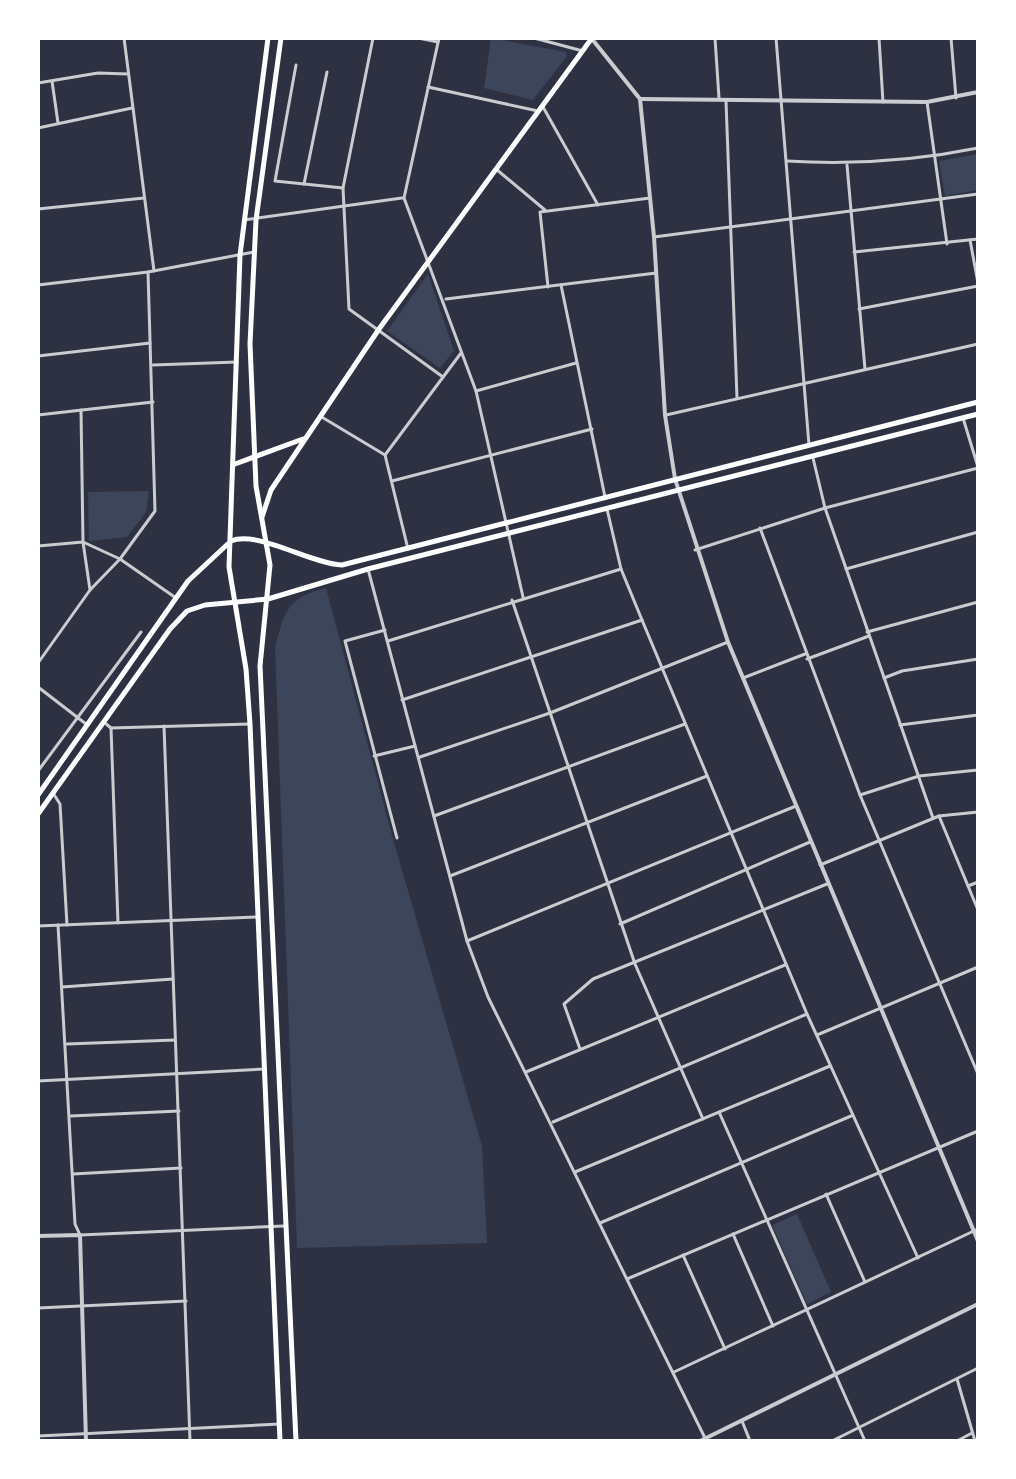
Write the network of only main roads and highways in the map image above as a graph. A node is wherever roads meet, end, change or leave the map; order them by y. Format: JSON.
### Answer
{"nodes":[{"id":1,"x":268,"y":38,"type":"edge"},
{"id":2,"x":281,"y":38,"type":"edge"},
{"id":3,"x":592,"y":38,"type":"edge"},
{"id":4,"x":978,"y":402,"type":"edge"},
{"id":5,"x":978,"y":414,"type":"edge"},
{"id":6,"x":304,"y":438,"type":"junction"},
{"id":7,"x":253,"y":455,"type":"junction"},
{"id":8,"x":235,"y":464,"type":"junction"},
{"id":9,"x":262,"y":518,"type":"junction"},
{"id":10,"x":231,"y":541,"type":"junction"},
{"id":11,"x":266,"y":542,"type":"junction"},
{"id":12,"x":268,"y":599,"type":"junction"},
{"id":13,"x":233,"y":603,"type":"junction"},
{"id":14,"x":38,"y":795,"type":"edge"},
{"id":15,"x":38,"y":814,"type":"edge"},
{"id":16,"x":280,"y":1441,"type":"edge"},
{"id":17,"x":296,"y":1441,"type":"edge"}],
"edges":[{"from":1,"to":8,"type":"main road"},
{"from":2,"to":7,"type":"main road"},
{"from":3,"to":6,"type":"main road"},
{"from":4,"to":11,"type":"main road"},
{"from":5,"to":12,"type":"main road"},
{"from":6,"to":7,"type":"main road"},
{"from":6,"to":9,"type":"main road"},
{"from":7,"to":8,"type":"main road"},
{"from":7,"to":9,"type":"main road"},
{"from":8,"to":10,"type":"main road"},
{"from":9,"to":11,"type":"main road"},
{"from":10,"to":11,"type":"main road"},
{"from":10,"to":13,"type":"main road"},
{"from":10,"to":14,"type":"main road"},
{"from":11,"to":12,"type":"main road"},
{"from":12,"to":13,"type":"main road"},
{"from":12,"to":17,"type":"main road"},
{"from":13,"to":15,"type":"main road"},
{"from":13,"to":16,"type":"main road"}]}
